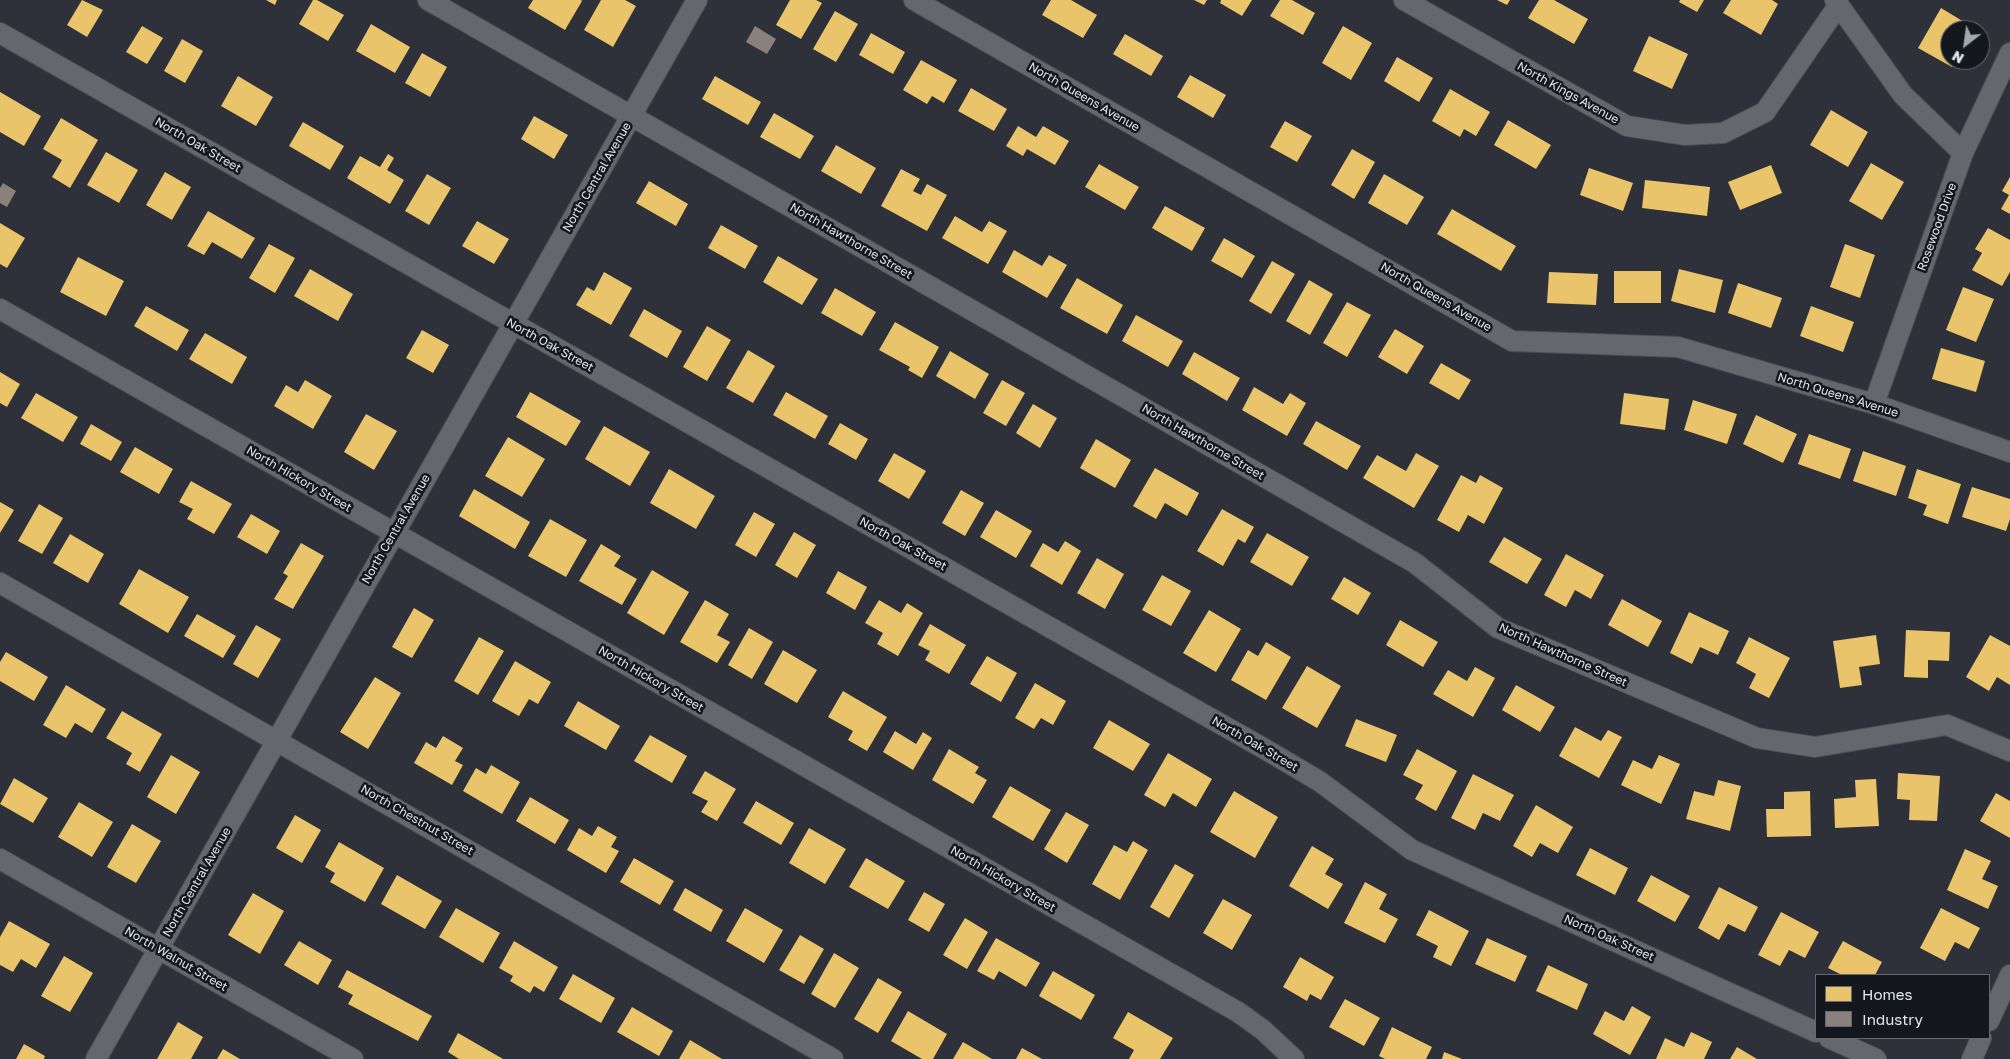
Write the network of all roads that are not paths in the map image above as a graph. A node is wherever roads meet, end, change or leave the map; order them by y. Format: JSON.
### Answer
{"nodes":[{"id":1,"x":428,"y":0,"type":"edge"},
{"id":2,"x":698,"y":0,"type":"edge"},
{"id":3,"x":914,"y":0,"type":"edge"},
{"id":4,"x":1404,"y":0,"type":"edge"},
{"id":5,"x":1837,"y":3,"type":"edge"},
{"id":6,"x":0,"y":33,"type":"edge"},
{"id":7,"x":2010,"y":54,"type":"edge"},
{"id":8,"x":632,"y":116,"type":"junction"},
{"id":9,"x":1963,"y":154,"type":"junction"},
{"id":10,"x":0,"y":309,"type":"edge"},
{"id":11,"x":513,"y":324,"type":"junction"},
{"id":12,"x":1874,"y":404,"type":"junction"},
{"id":13,"x":2010,"y":452,"type":"edge"},
{"id":14,"x":394,"y":533,"type":"junction"},
{"id":15,"x":0,"y":583,"type":"edge"},
{"id":16,"x":277,"y":739,"type":"junction"},
{"id":17,"x":2010,"y":751,"type":"edge"},
{"id":18,"x":0,"y":859,"type":"edge"},
{"id":19,"x":158,"y":949,"type":"junction"},
{"id":20,"x":2010,"y":975,"type":"edge"},
{"id":21,"x":1990,"y":1020,"type":"edge"},
{"id":22,"x":1815,"y":1032,"type":"edge"},
{"id":23,"x":1831,"y":1039,"type":"edge"},
{"id":24,"x":1981,"y":1039,"type":"edge"},
{"id":25,"x":96,"y":1059,"type":"edge"},
{"id":26,"x":353,"y":1059,"type":"edge"},
{"id":27,"x":833,"y":1059,"type":"edge"},
{"id":28,"x":1294,"y":1059,"type":"edge"},
{"id":29,"x":1876,"y":1059,"type":"edge"},
{"id":30,"x":1972,"y":1059,"type":"edge"}],
"edges":[{"from":1,"to":8,"type":"street","name":"North Hawthorne Street"},
{"from":2,"to":8,"type":"street","name":"North Central Avenue"},
{"from":3,"to":12,"type":"street","name":"North Queens Avenue"},
{"from":4,"to":5,"type":"street","name":"North Kings Avenue"},
{"from":5,"to":9,"type":"street"},
{"from":6,"to":11,"type":"street","name":"North Oak Street"},
{"from":7,"to":9,"type":"street","name":"Rosewood Drive"},
{"from":8,"to":11,"type":"street","name":"North Central Avenue"},
{"from":8,"to":17,"type":"street","name":"North Hawthorne Street"},
{"from":9,"to":12,"type":"street","name":"Rosewood Drive"},
{"from":10,"to":14,"type":"street","name":"North Hickory Street"},
{"from":11,"to":14,"type":"street","name":"North Central Avenue"},
{"from":11,"to":22,"type":"street","name":"North Oak Street"},
{"from":12,"to":13,"type":"street","name":"North Queens Avenue"},
{"from":14,"to":16,"type":"street","name":"North Central Avenue"},
{"from":14,"to":28,"type":"street","name":"North Hickory Street"},
{"from":15,"to":16,"type":"street","name":"North Chestnut Street"},
{"from":16,"to":19,"type":"street","name":"North Central Avenue"},
{"from":16,"to":27,"type":"street","name":"North Chestnut Street"},
{"from":18,"to":19,"type":"street","name":"North Walnut Street"},
{"from":19,"to":25,"type":"street","name":"North Central Avenue"},
{"from":19,"to":26,"type":"street","name":"North Walnut Street"},
{"from":20,"to":21,"type":"street"},
{"from":23,"to":29,"type":"street"},
{"from":24,"to":30,"type":"street"}]}
